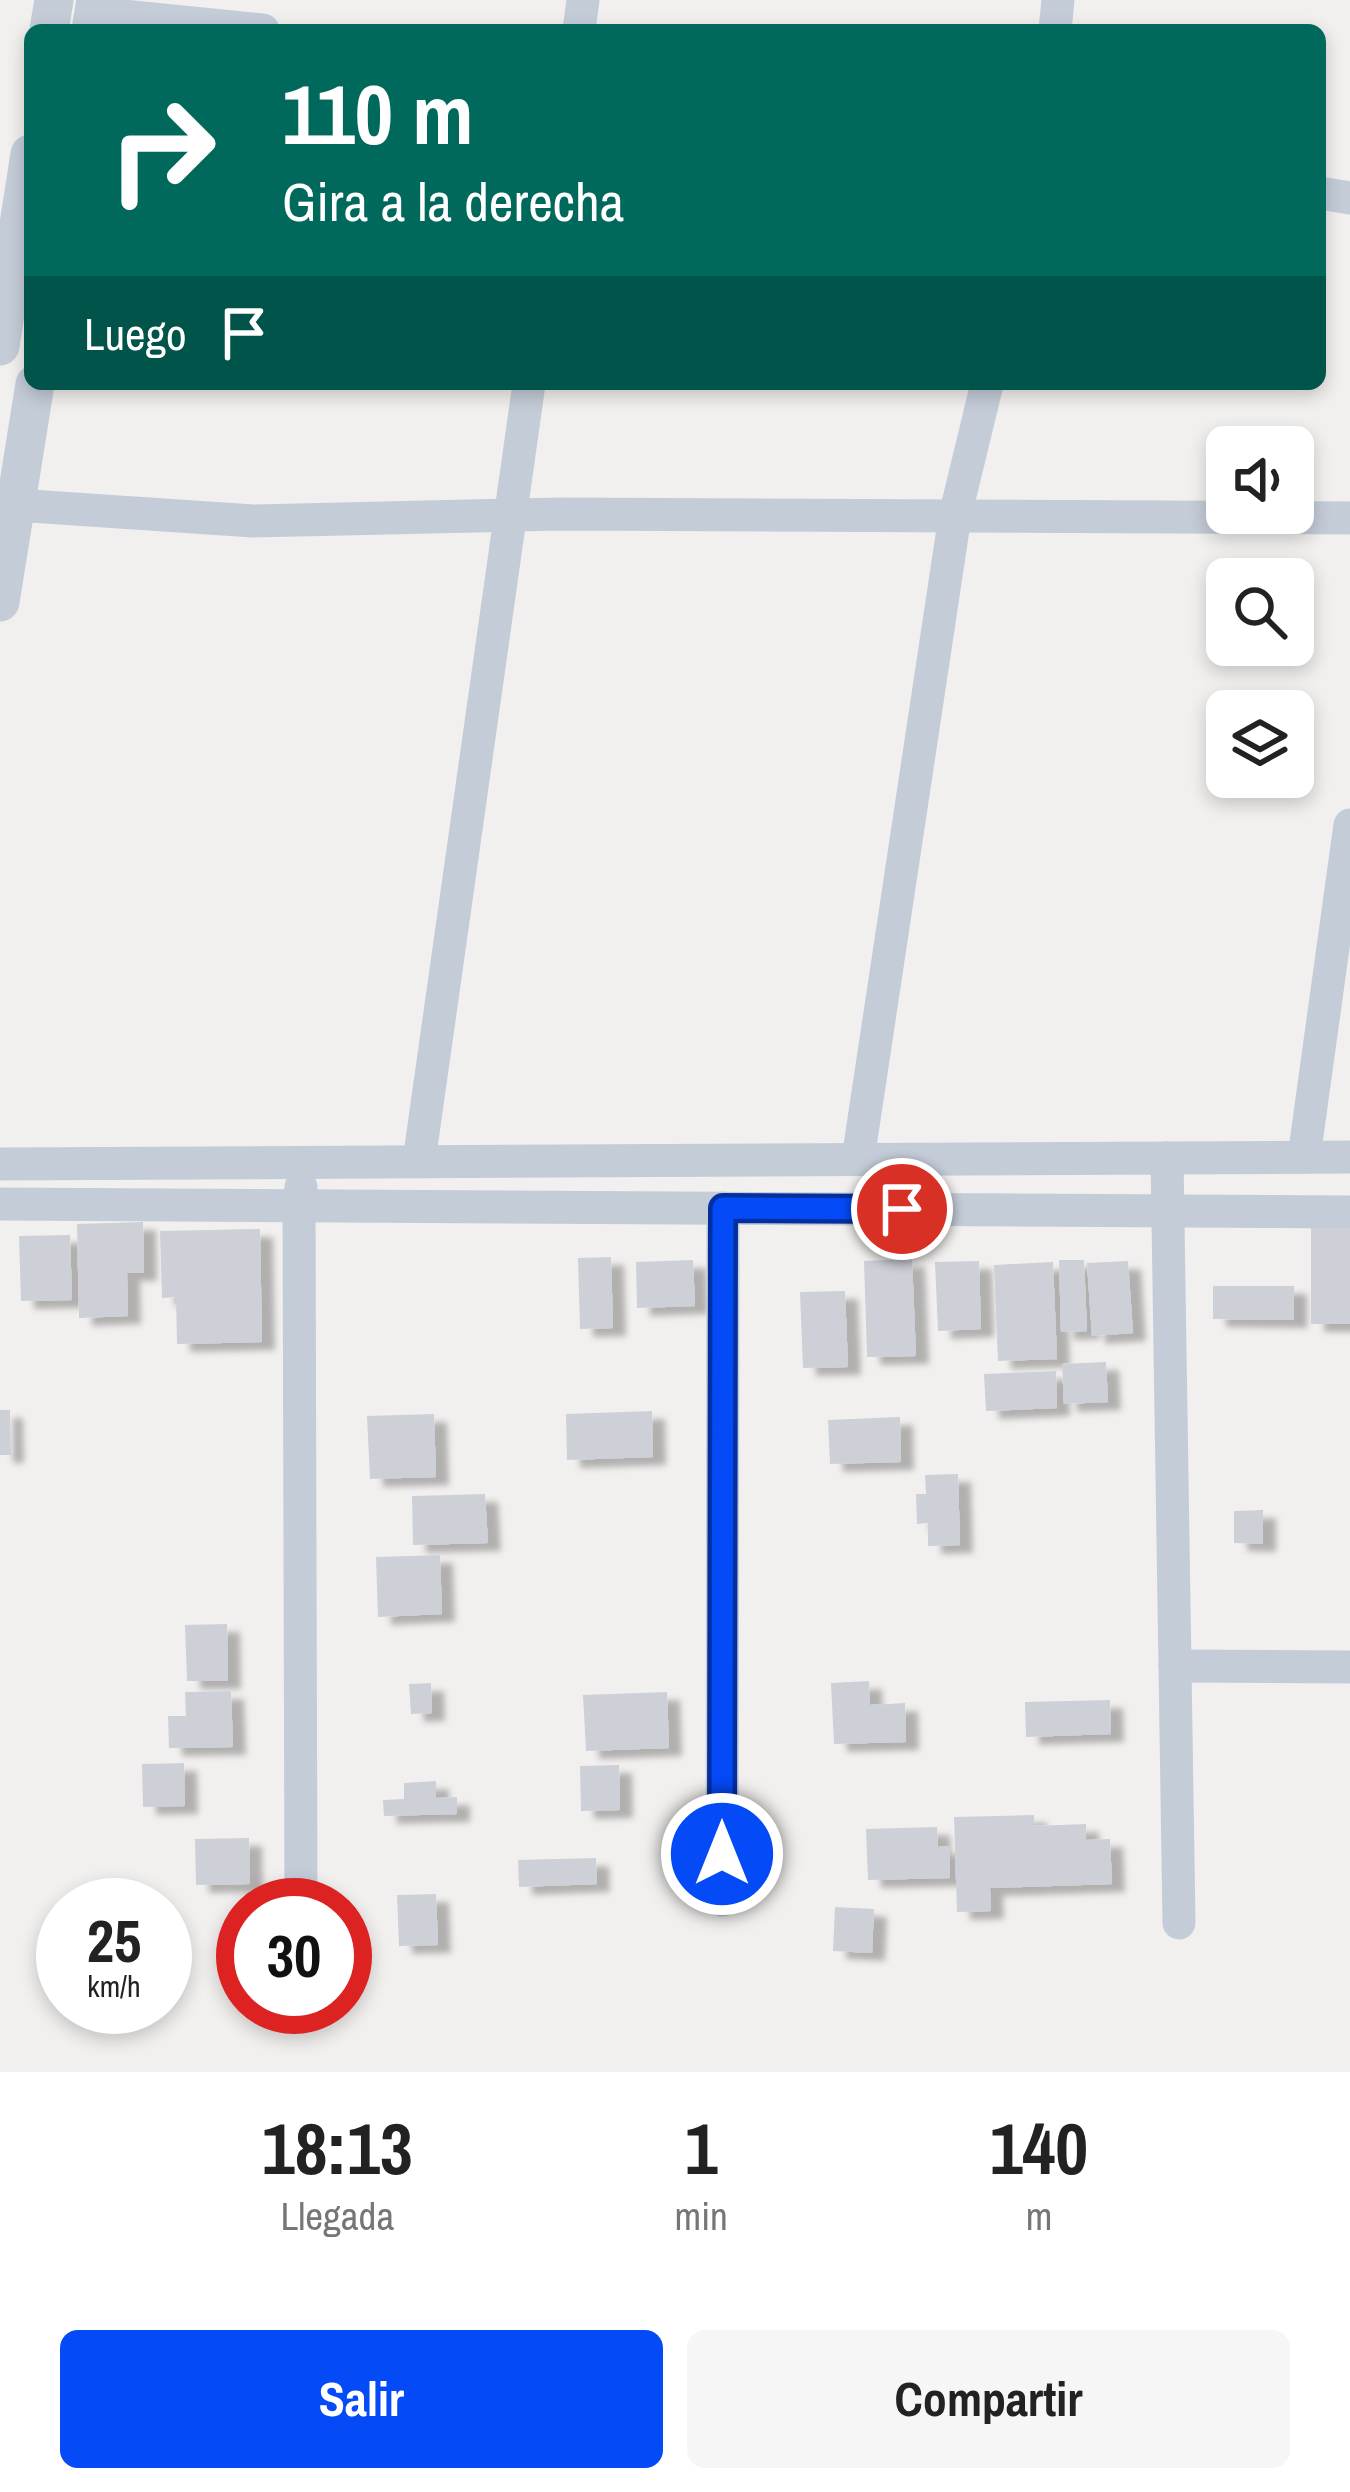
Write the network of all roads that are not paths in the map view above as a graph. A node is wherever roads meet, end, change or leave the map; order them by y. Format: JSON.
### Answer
{"nodes":[{"id":1,"x":94,"y":14,"type":"edge"},
{"id":2,"x":200,"y":24,"type":"edge"},
{"id":3,"x":24,"y":192,"type":"edge"},
{"id":4,"x":0,"y":346,"type":"edge"},
{"id":5,"x":34,"y":390,"type":"edge"},
{"id":6,"x":528,"y":390,"type":"edge"},
{"id":7,"x":986,"y":390,"type":"edge"},
{"id":8,"x":8,"y":506,"type":"edge"},
{"id":9,"x":511,"y":515,"type":"junction"},
{"id":10,"x":955,"y":516,"type":"junction"},
{"id":11,"x":1350,"y":518,"type":"edge"},
{"id":12,"x":0,"y":602,"type":"edge"},
{"id":13,"x":1350,"y":825,"type":"edge"},
{"id":14,"x":1304,"y":1157,"type":"junction"},
{"id":15,"x":1350,"y":1157,"type":"edge"},
{"id":16,"x":1167,"y":1158,"type":"junction"},
{"id":17,"x":858,"y":1159,"type":"junction"},
{"id":18,"x":419,"y":1161,"type":"junction"},
{"id":19,"x":304,"y":1162,"type":"junction"},
{"id":20,"x":0,"y":1164,"type":"edge"},
{"id":21,"x":0,"y":1204,"type":"edge"},
{"id":22,"x":299,"y":1206,"type":"junction"},
{"id":23,"x":723,"y":1208,"type":"junction"},
{"id":24,"x":1168,"y":1211,"type":"junction"},
{"id":25,"x":1350,"y":1212,"type":"edge"},
{"id":26,"x":1175,"y":1666,"type":"junction"},
{"id":27,"x":1350,"y":1667,"type":"edge"},
{"id":28,"x":301,"y":1878,"type":"edge"},
{"id":29,"x":722,"y":1900,"type":"dead end"},
{"id":30,"x":1180,"y":1923,"type":"dead end"}],
"edges":[{"from":1,"to":2,"type":"street"},
{"from":3,"to":4,"type":"street"},
{"from":5,"to":8,"type":"street"},
{"from":6,"to":9,"type":"street"},
{"from":7,"to":10,"type":"street"},
{"from":8,"to":9,"type":"street"},
{"from":8,"to":12,"type":"street"},
{"from":9,"to":10,"type":"street"},
{"from":9,"to":18,"type":"street"},
{"from":10,"to":11,"type":"street"},
{"from":10,"to":17,"type":"street"},
{"from":13,"to":14,"type":"street"},
{"from":14,"to":15,"type":"street"},
{"from":14,"to":16,"type":"street"},
{"from":16,"to":17,"type":"street"},
{"from":16,"to":24,"type":"street"},
{"from":17,"to":18,"type":"street"},
{"from":18,"to":19,"type":"street"},
{"from":19,"to":20,"type":"street"},
{"from":19,"to":22,"type":"street"},
{"from":21,"to":22,"type":"street"},
{"from":22,"to":23,"type":"street"},
{"from":22,"to":28,"type":"street"},
{"from":23,"to":24,"type":"street"},
{"from":23,"to":29,"type":"street"},
{"from":24,"to":25,"type":"street"},
{"from":24,"to":26,"type":"street"},
{"from":26,"to":27,"type":"street"},
{"from":26,"to":30,"type":"street"}]}
